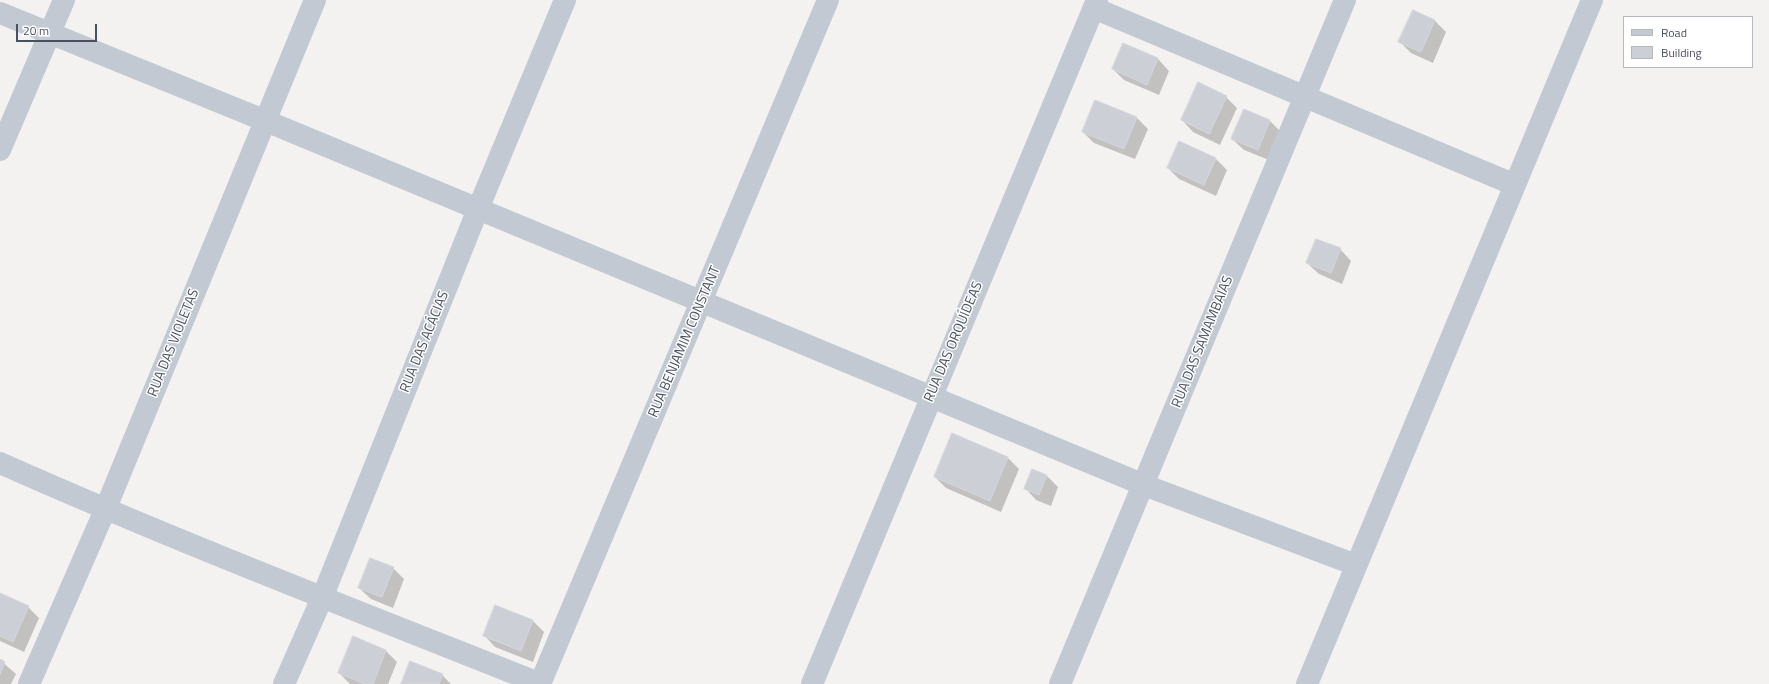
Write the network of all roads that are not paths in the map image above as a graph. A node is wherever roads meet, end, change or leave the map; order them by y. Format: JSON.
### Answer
{"nodes":[{"id":1,"x":64,"y":0,"type":"edge"},
{"id":2,"x":315,"y":0,"type":"edge"},
{"id":3,"x":565,"y":0,"type":"edge"},
{"id":4,"x":828,"y":0,"type":"edge"},
{"id":5,"x":1345,"y":0,"type":"edge"},
{"id":6,"x":1592,"y":0,"type":"edge"},
{"id":7,"x":1096,"y":4,"type":"edge"},
{"id":8,"x":0,"y":13,"type":"edge"},
{"id":9,"x":50,"y":33,"type":"junction"},
{"id":10,"x":1304,"y":98,"type":"junction"},
{"id":11,"x":266,"y":121,"type":"junction"},
{"id":12,"x":0,"y":150,"type":"edge"},
{"id":13,"x":1515,"y":185,"type":"junction"},
{"id":14,"x":478,"y":209,"type":"junction"},
{"id":15,"x":702,"y":303,"type":"junction"},
{"id":16,"x":931,"y":397,"type":"junction"},
{"id":17,"x":0,"y":463,"type":"edge"},
{"id":18,"x":1144,"y":486,"type":"junction"},
{"id":19,"x":105,"y":510,"type":"junction"},
{"id":20,"x":1356,"y":566,"type":"junction"},
{"id":21,"x":322,"y":598,"type":"junction"},
{"id":22,"x":29,"y":684,"type":"edge"},
{"id":23,"x":284,"y":684,"type":"edge"},
{"id":24,"x":541,"y":684,"type":"edge"},
{"id":25,"x":812,"y":684,"type":"edge"},
{"id":26,"x":1060,"y":684,"type":"edge"},
{"id":27,"x":1307,"y":684,"type":"edge"}],
"edges":[{"from":1,"to":9,"type":"street"},
{"from":2,"to":11,"type":"street","name":"RUA DAS VIOLETAS"},
{"from":3,"to":14,"type":"street","name":"RUA DAS ACÁCIAS"},
{"from":4,"to":15,"type":"street","name":"RUA BENJAMIM CONSTANT"},
{"from":5,"to":10,"type":"street","name":"RUA DAS SAMAMBAIAS"},
{"from":6,"to":13,"type":"street"},
{"from":7,"to":10,"type":"street"},
{"from":7,"to":16,"type":"street","name":"RUA DAS ORQUÍDEAS"},
{"from":8,"to":9,"type":"street"},
{"from":9,"to":11,"type":"street"},
{"from":9,"to":12,"type":"street"},
{"from":10,"to":13,"type":"street"},
{"from":10,"to":18,"type":"street","name":"RUA DAS SAMAMBAIAS"},
{"from":11,"to":14,"type":"street"},
{"from":11,"to":19,"type":"street","name":"RUA DAS VIOLETAS"},
{"from":13,"to":20,"type":"street"},
{"from":14,"to":15,"type":"street"},
{"from":14,"to":21,"type":"street","name":"RUA DAS ACÁCIAS"},
{"from":15,"to":16,"type":"street"},
{"from":15,"to":24,"type":"street","name":"RUA BENJAMIM CONSTANT"},
{"from":16,"to":18,"type":"street"},
{"from":16,"to":25,"type":"street","name":"RUA DAS ORQUÍDEAS"},
{"from":17,"to":19,"type":"street"},
{"from":18,"to":20,"type":"street"},
{"from":18,"to":26,"type":"street","name":"RUA DAS SAMAMBAIAS"},
{"from":19,"to":21,"type":"street"},
{"from":19,"to":22,"type":"street","name":"RUA DAS VIOLETAS"},
{"from":20,"to":27,"type":"street"},
{"from":21,"to":23,"type":"street","name":"RUA DAS ACÁCIAS"},
{"from":21,"to":24,"type":"street"}]}
